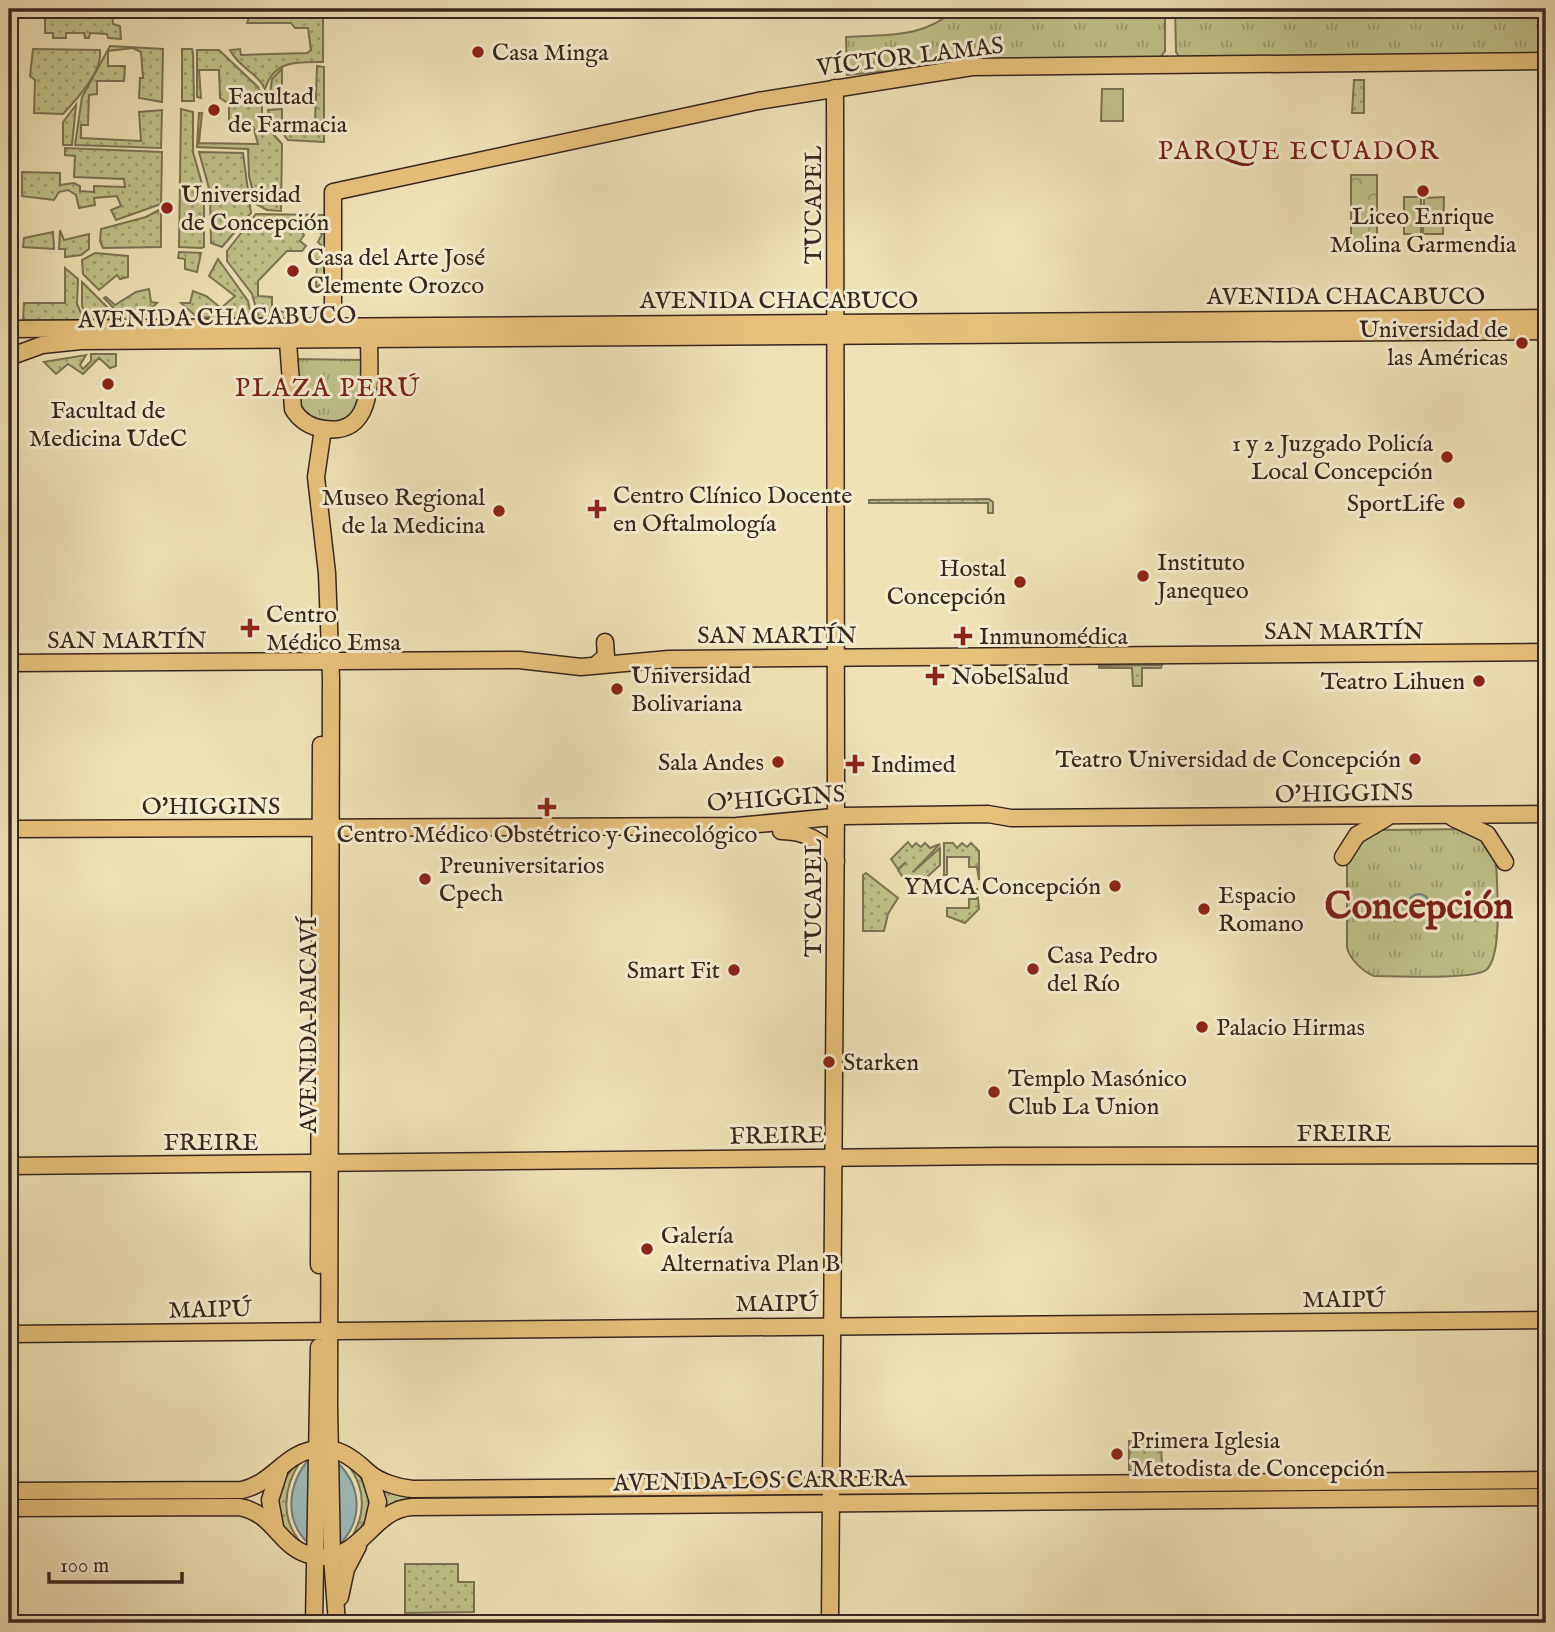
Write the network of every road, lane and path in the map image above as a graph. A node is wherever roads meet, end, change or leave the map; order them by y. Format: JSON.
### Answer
{"nodes":[{"id":1,"x":1546,"y":61,"type":"edge"},
{"id":2,"x":835,"y":88,"type":"junction"},
{"id":3,"x":1546,"y":318,"type":"edge"},
{"id":4,"x":333,"y":325,"type":"junction"},
{"id":5,"x":10,"y":329,"type":"edge"},
{"id":6,"x":836,"y":330,"type":"junction"},
{"id":7,"x":1546,"y":331,"type":"edge"},
{"id":8,"x":287,"y":332,"type":"junction"},
{"id":9,"x":369,"y":338,"type":"junction"},
{"id":10,"x":16,"y":354,"type":"edge"},
{"id":11,"x":323,"y":429,"type":"junction"},
{"id":12,"x":605,"y":642,"type":"dead end"},
{"id":13,"x":1546,"y":652,"type":"edge"},
{"id":14,"x":836,"y":658,"type":"junction"},
{"id":15,"x":325,"y":662,"type":"junction"},
{"id":16,"x":9,"y":663,"type":"edge"},
{"id":17,"x":596,"y":665,"type":"junction"},
{"id":18,"x":1546,"y":814,"type":"edge"},
{"id":19,"x":1444,"y":815,"type":"junction"},
{"id":20,"x":1391,"y":816,"type":"junction"},
{"id":21,"x":836,"y":817,"type":"junction"},
{"id":22,"x":737,"y":826,"type":"junction"},
{"id":23,"x":9,"y":829,"type":"edge"},
{"id":24,"x":326,"y":829,"type":"junction"},
{"id":25,"x":1343,"y":857,"type":"dead end"},
{"id":26,"x":836,"y":861,"type":"junction"},
{"id":27,"x":1505,"y":862,"type":"dead end"},
{"id":28,"x":1546,"y":1155,"type":"edge"},
{"id":29,"x":834,"y":1158,"type":"junction"},
{"id":30,"x":325,"y":1165,"type":"junction"},
{"id":31,"x":9,"y":1166,"type":"edge"},
{"id":32,"x":1546,"y":1320,"type":"edge"},
{"id":33,"x":833,"y":1326,"type":"junction"},
{"id":34,"x":324,"y":1330,"type":"junction"},
{"id":35,"x":9,"y":1334,"type":"edge"},
{"id":36,"x":324,"y":1449,"type":"junction"},
{"id":37,"x":281,"y":1470,"type":"junction"},
{"id":38,"x":369,"y":1473,"type":"junction"},
{"id":39,"x":1546,"y":1480,"type":"edge"},
{"id":40,"x":9,"y":1491,"type":"edge"},
{"id":41,"x":831,"y":1494,"type":"junction"},
{"id":42,"x":1546,"y":1497,"type":"edge"},
{"id":43,"x":9,"y":1508,"type":"edge"},
{"id":44,"x":277,"y":1530,"type":"junction"},
{"id":45,"x":366,"y":1536,"type":"junction"},
{"id":46,"x":324,"y":1557,"type":"junction"},
{"id":47,"x":314,"y":1623,"type":"edge"},
{"id":48,"x":338,"y":1623,"type":"edge"},
{"id":49,"x":830,"y":1623,"type":"edge"}],
"edges":[{"from":1,"to":2,"type":"main road","name":"VÍCTOR LAMAS"},
{"from":2,"to":4,"type":"main road","name":"VÍCTOR LAMAS"},
{"from":2,"to":6,"type":"main road","name":"TUCAPEL"},
{"from":3,"to":6,"type":"main road","name":"AVENIDA CHACABUCO"},
{"from":4,"to":6,"type":"main road","name":"AVENIDA CHACABUCO"},
{"from":4,"to":8,"type":"main road","name":"AVENIDA CHACABUCO"},
{"from":5,"to":8,"type":"main road","name":"AVENIDA CHACABUCO"},
{"from":6,"to":7,"type":"main road","name":"AVENIDA CHACABUCO"},
{"from":6,"to":9,"type":"main road","name":"AVENIDA CHACABUCO"},
{"from":6,"to":14,"type":"main road","name":"TUCAPEL"},
{"from":8,"to":9,"type":"main road","name":"AVENIDA CHACABUCO"},
{"from":8,"to":10,"type":"main road","name":"AVENIDA CHACABUCO"},
{"from":8,"to":11,"type":"main road"},
{"from":9,"to":11,"type":"main road"},
{"from":11,"to":15,"type":"main road","name":"AVENIDA PAICAVÍ"},
{"from":12,"to":17,"type":"main road"},
{"from":13,"to":14,"type":"main road","name":"SAN MARTÍN"},
{"from":14,"to":17,"type":"main road","name":"SAN MARTÍN"},
{"from":14,"to":21,"type":"main road","name":"TUCAPEL"},
{"from":15,"to":16,"type":"main road","name":"SAN MARTÍN"},
{"from":15,"to":17,"type":"main road","name":"SAN MARTÍN"},
{"from":15,"to":24,"type":"main road","name":"AVENIDA PAICAVÍ"},
{"from":18,"to":19,"type":"main road","name":"O'HIGGINS"},
{"from":19,"to":20,"type":"main road","name":"O'HIGGINS"},
{"from":19,"to":27,"type":"main road"},
{"from":20,"to":21,"type":"main road","name":"O'HIGGINS"},
{"from":20,"to":25,"type":"main road"},
{"from":21,"to":22,"type":"main road","name":"O'HIGGINS"},
{"from":21,"to":26,"type":"main road","name":"TUCAPEL"},
{"from":22,"to":24,"type":"main road","name":"O'HIGGINS"},
{"from":22,"to":26,"type":"main road"},
{"from":23,"to":24,"type":"main road","name":"O'HIGGINS"},
{"from":24,"to":30,"type":"main road","name":"AVENIDA PAICAVÍ"},
{"from":26,"to":29,"type":"main road","name":"TUCAPEL"},
{"from":28,"to":29,"type":"main road","name":"FREIRE"},
{"from":29,"to":30,"type":"main road","name":"FREIRE"},
{"from":29,"to":33,"type":"main road","name":"TUCAPEL"},
{"from":30,"to":31,"type":"main road","name":"FREIRE"},
{"from":30,"to":34,"type":"main road","name":"AVENIDA PAICAVÍ"},
{"from":32,"to":33,"type":"main road","name":"MAIPÚ"},
{"from":33,"to":34,"type":"main road","name":"MAIPÚ"},
{"from":33,"to":41,"type":"main road","name":"TUCAPEL"},
{"from":34,"to":35,"type":"main road","name":"MAIPÚ"},
{"from":34,"to":36,"type":"main road","name":"AVENIDA PAICAVÍ"},
{"from":36,"to":37,"type":"main road"},
{"from":36,"to":38,"type":"main road","name":"AVENIDA LOS CARRERA"},
{"from":36,"to":46,"type":"main road","name":"AVENIDA PAICAVÍ"},
{"from":37,"to":40,"type":"main road"},
{"from":37,"to":44,"type":"main road"},
{"from":38,"to":41,"type":"main road","name":"AVENIDA LOS CARRERA"},
{"from":38,"to":45,"type":"main road"},
{"from":39,"to":41,"type":"main road","name":"AVENIDA LOS CARRERA"},
{"from":41,"to":42,"type":"main road","name":"AVENIDA LOS CARRERA"},
{"from":41,"to":45,"type":"main road","name":"AVENIDA LOS CARRERA"},
{"from":41,"to":49,"type":"main road","name":"TUCAPEL"},
{"from":43,"to":44,"type":"main road"},
{"from":44,"to":46,"type":"main road"},
{"from":45,"to":46,"type":"main road","name":"AVENIDA LOS CARRERA"},
{"from":45,"to":48,"type":"main road"},
{"from":46,"to":47,"type":"main road","name":"AVENIDA PAICAVÍ"},
{"from":46,"to":48,"type":"main road","name":"AVENIDA PAICAVÍ"}]}
